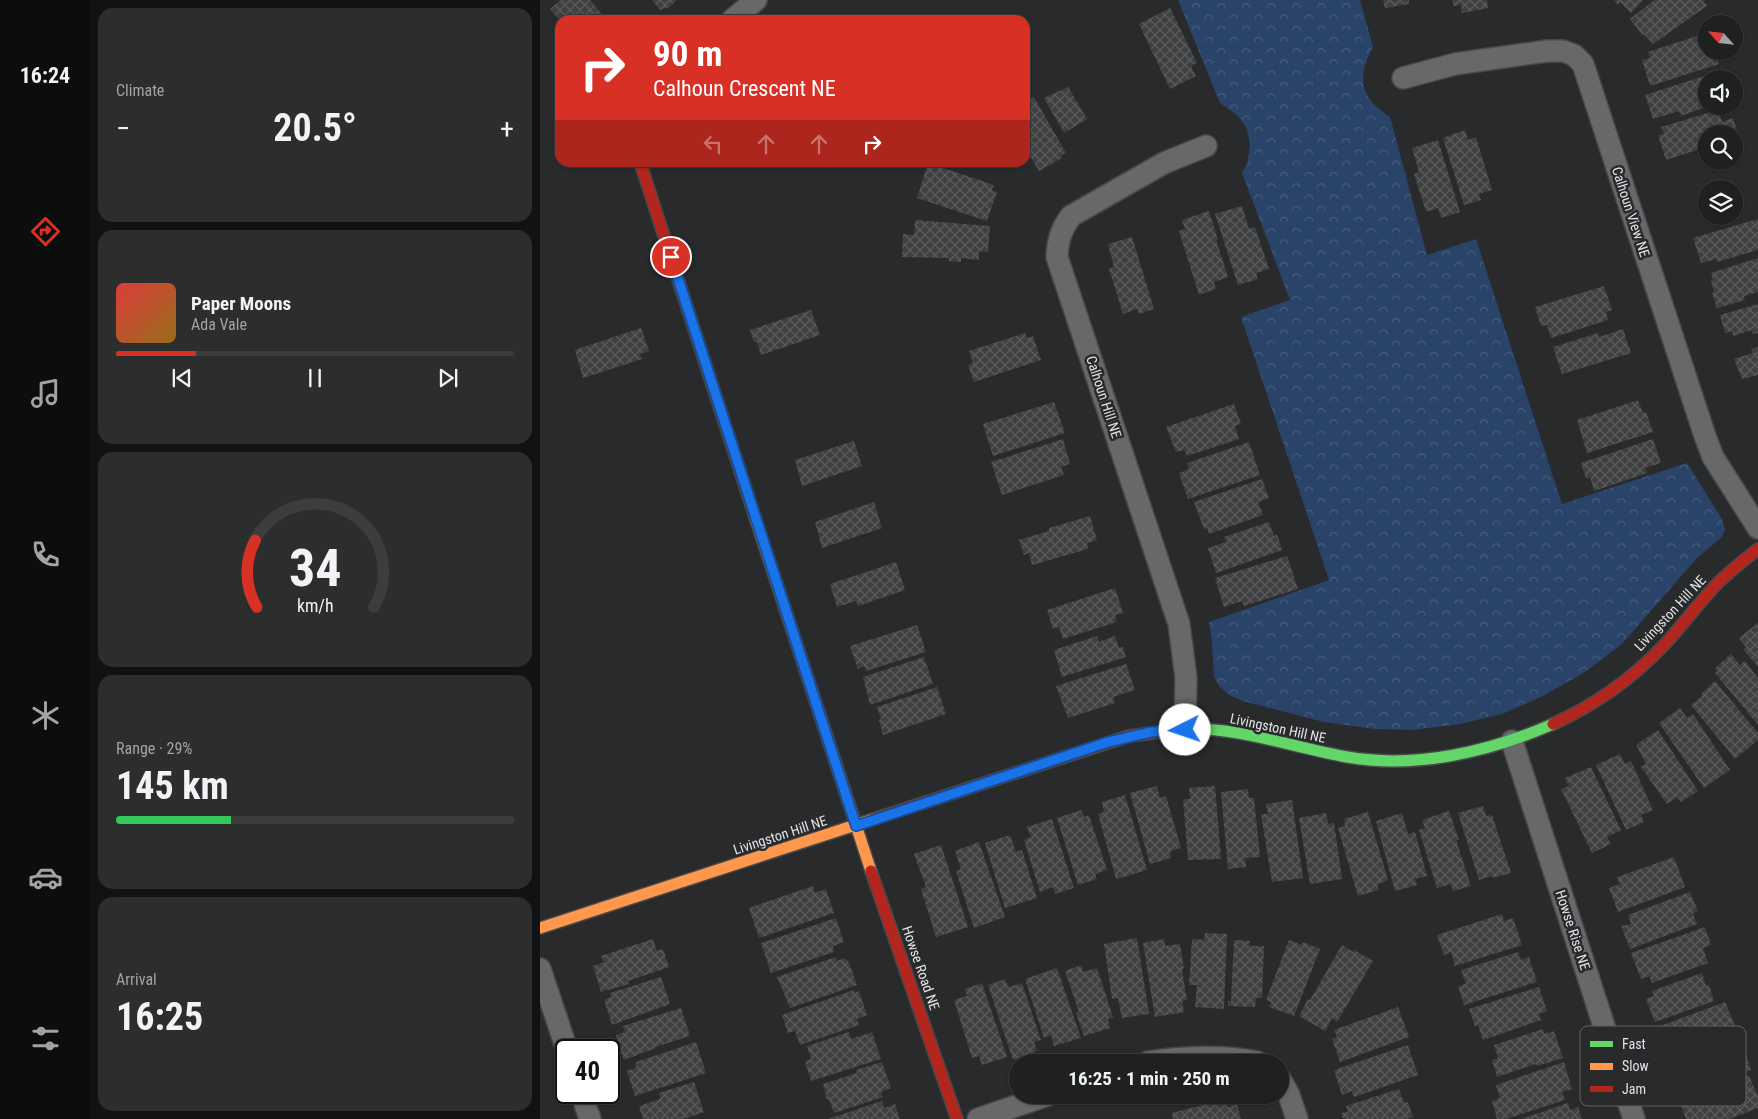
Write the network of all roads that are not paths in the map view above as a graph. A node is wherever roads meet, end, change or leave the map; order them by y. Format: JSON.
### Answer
{"nodes":[{"id":1,"x":756,"y":0,"type":"edge"},
{"id":2,"x":738,"y":15,"type":"edge"},
{"id":3,"x":1403,"y":78,"type":"dead end"},
{"id":4,"x":1206,"y":146,"type":"dead end"},
{"id":5,"x":642,"y":167,"type":"edge"},
{"id":6,"x":1758,"y":528,"type":"edge"},
{"id":7,"x":1758,"y":549,"type":"edge"},
{"id":8,"x":1185,"y":730,"type":"junction"},
{"id":9,"x":1512,"y":741,"type":"junction"},
{"id":10,"x":856,"y":826,"type":"junction"},
{"id":11,"x":540,"y":928,"type":"edge"},
{"id":12,"x":540,"y":969,"type":"edge"},
{"id":13,"x":1604,"y":1026,"type":"edge"},
{"id":14,"x":563,"y":1039,"type":"edge"},
{"id":15,"x":1289,"y":1094,"type":"edge"},
{"id":16,"x":585,"y":1104,"type":"edge"},
{"id":17,"x":1022,"y":1104,"type":"edge"},
{"id":18,"x":1630,"y":1106,"type":"edge"},
{"id":19,"x":590,"y":1119,"type":"edge"},
{"id":20,"x":957,"y":1119,"type":"edge"},
{"id":21,"x":978,"y":1119,"type":"edge"},
{"id":22,"x":1297,"y":1119,"type":"edge"},
{"id":23,"x":1634,"y":1119,"type":"edge"}],
"edges":[{"from":1,"to":2,"type":"street"},
{"from":3,"to":6,"type":"street","name":"Calhoun View NE"},
{"from":4,"to":8,"type":"street","name":"Calhoun Hill NE"},
{"from":5,"to":10,"type":"street","name":"Howse Road NE"},
{"from":7,"to":9,"type":"street","name":"Livingston Hill NE"},
{"from":8,"to":9,"type":"street","name":"Livingston Hill NE"},
{"from":8,"to":10,"type":"street","name":"Livingston Hill NE"},
{"from":9,"to":13,"type":"street","name":"Howse Rise NE"},
{"from":10,"to":11,"type":"street","name":"Livingston Hill NE"},
{"from":10,"to":20,"type":"street","name":"Howse Road NE"},
{"from":12,"to":14,"type":"street"},
{"from":15,"to":22,"type":"street"},
{"from":16,"to":19,"type":"street"},
{"from":17,"to":21,"type":"street"},
{"from":18,"to":23,"type":"street","name":"Howse Rise NE"}]}
